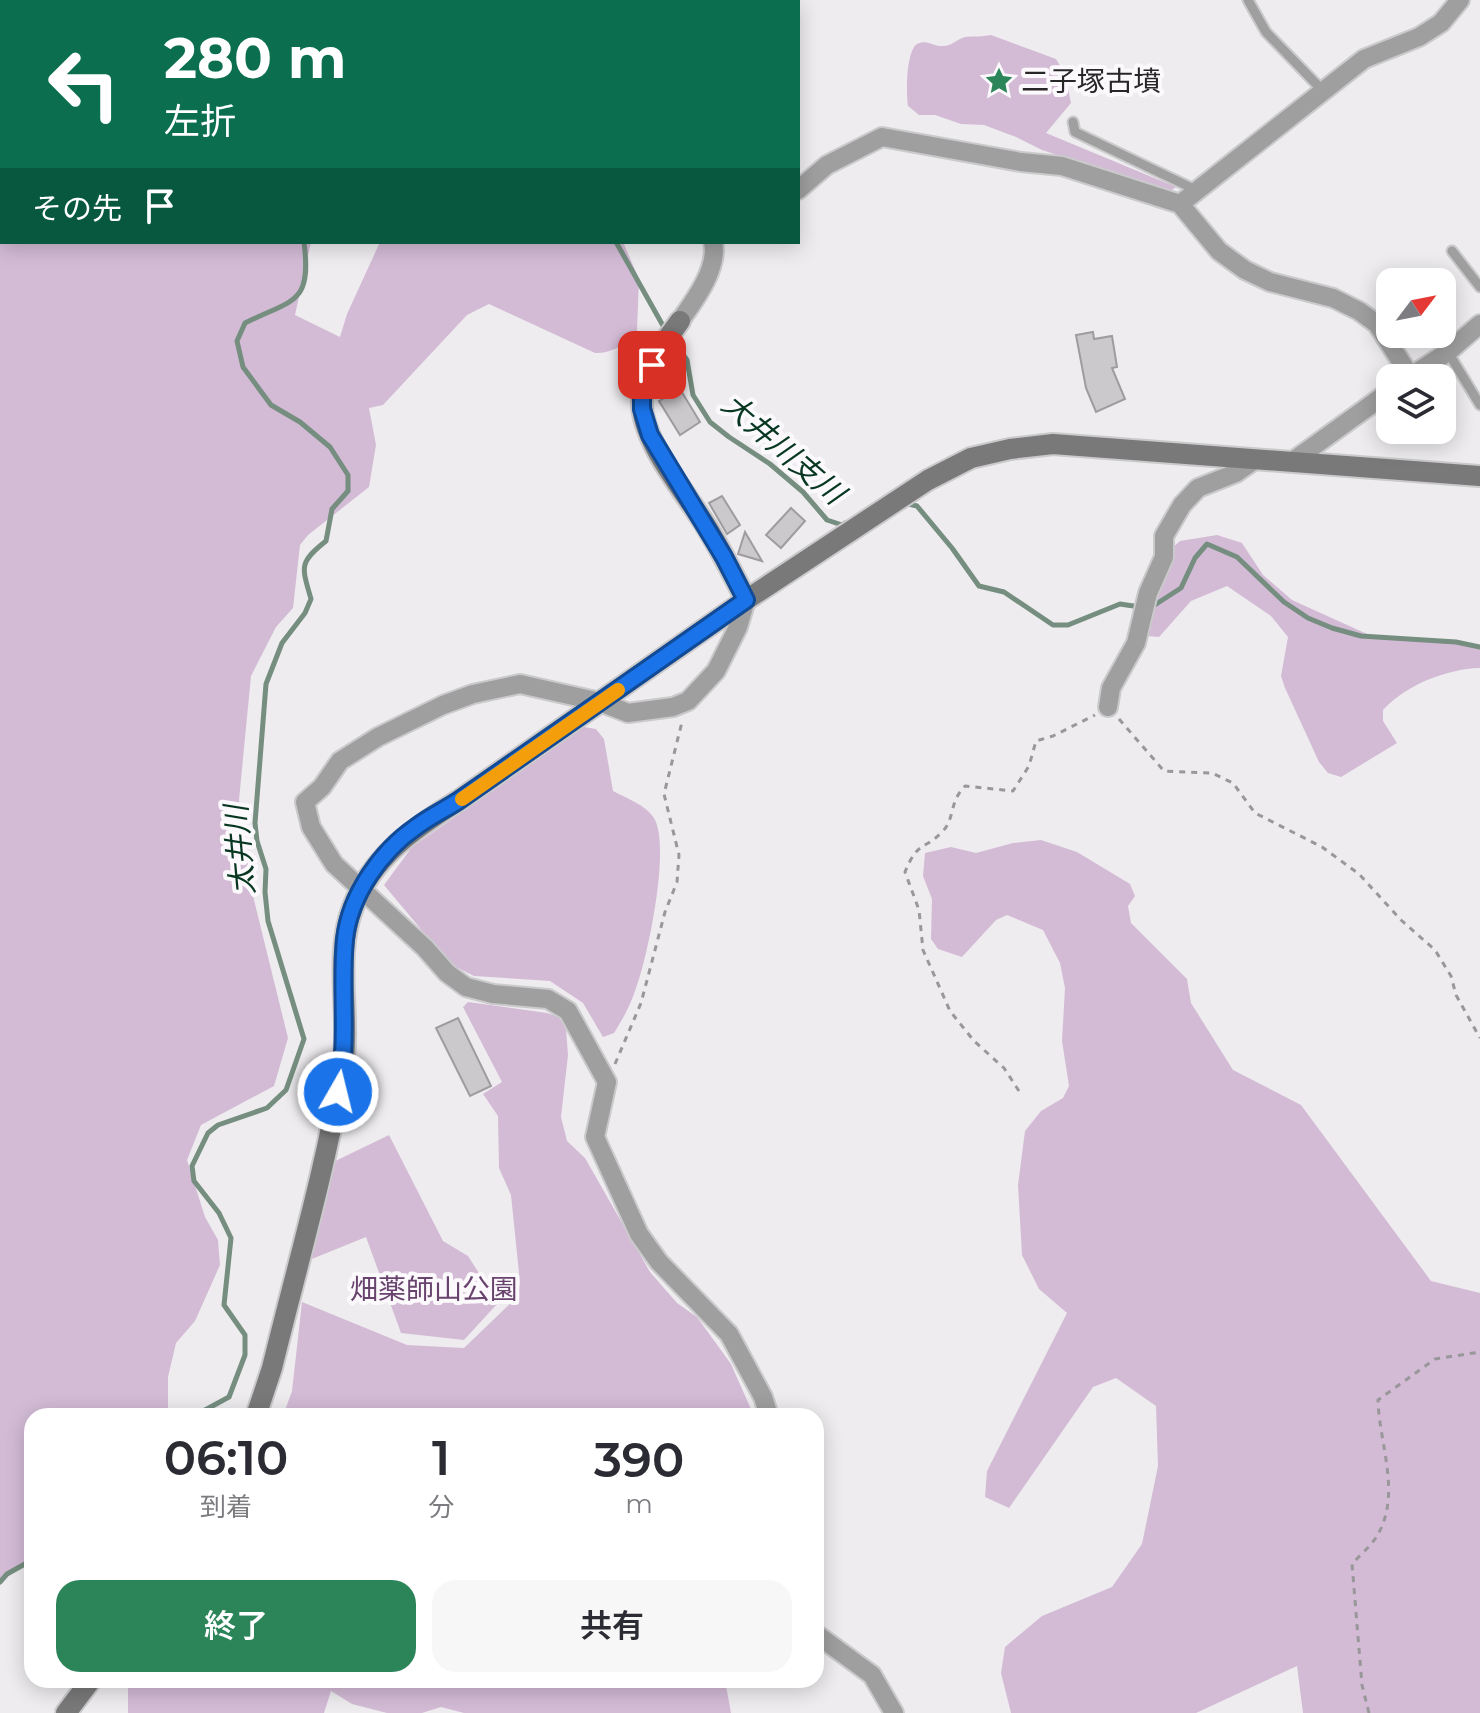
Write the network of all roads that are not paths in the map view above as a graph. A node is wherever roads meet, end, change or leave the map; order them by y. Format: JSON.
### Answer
{"nodes":[{"id":1,"x":1248,"y":0,"type":"edge"},
{"id":2,"x":1460,"y":0,"type":"edge"},
{"id":3,"x":1324,"y":92,"type":"junction"},
{"id":4,"x":1073,"y":122,"type":"dead end"},
{"id":5,"x":800,"y":188,"type":"edge"},
{"id":6,"x":1198,"y":190,"type":"junction"},
{"id":7,"x":1180,"y":204,"type":"junction"},
{"id":8,"x":718,"y":244,"type":"edge"},
{"id":9,"x":1452,"y":251,"type":"dead end"},
{"id":10,"x":1480,"y":287,"type":"edge"},
{"id":11,"x":680,"y":321,"type":"joint"},
{"id":12,"x":1480,"y":324,"type":"edge"},
{"id":13,"x":1448,"y":352,"type":"junction"},
{"id":14,"x":1401,"y":364,"type":"edge"},
{"id":15,"x":1429,"y":364,"type":"edge"},
{"id":16,"x":1376,"y":401,"type":"edge"},
{"id":17,"x":1480,"y":405,"type":"edge"},
{"id":18,"x":1256,"y":459,"type":"junction"},
{"id":19,"x":1293,"y":461,"type":"junction"},
{"id":20,"x":1480,"y":476,"type":"edge"},
{"id":21,"x":746,"y":600,"type":"junction"},
{"id":22,"x":600,"y":702,"type":"junction"},
{"id":23,"x":1108,"y":707,"type":"road end"},
{"id":24,"x":362,"y":888,"type":"junction"},
{"id":25,"x":259,"y":1408,"type":"edge"},
{"id":26,"x":766,"y":1408,"type":"edge"},
{"id":27,"x":824,"y":1640,"type":"edge"},
{"id":28,"x":85,"y":1688,"type":"edge"},
{"id":29,"x":66,"y":1713,"type":"edge"},
{"id":30,"x":894,"y":1713,"type":"edge"}],
"edges":[{"from":1,"to":3,"type":"lane"},
{"from":2,"to":3,"type":"street"},
{"from":3,"to":6,"type":"street"},
{"from":4,"to":6,"type":"lane"},
{"from":5,"to":7,"type":"street"},
{"from":6,"to":7,"type":"street"},
{"from":7,"to":14,"type":"street"},
{"from":8,"to":11,"type":"street"},
{"from":9,"to":10,"type":"lane"},
{"from":11,"to":21,"type":"street"},
{"from":12,"to":13,"type":"street"},
{"from":13,"to":15,"type":"street"},
{"from":13,"to":17,"type":"lane"},
{"from":16,"to":19,"type":"street"},
{"from":18,"to":19,"type":"street"},
{"from":18,"to":21,"type":"street"},
{"from":18,"to":23,"type":"street"},
{"from":19,"to":20,"type":"street"},
{"from":21,"to":22,"type":"street"},
{"from":21,"to":22,"type":"street"},
{"from":22,"to":24,"type":"street"},
{"from":22,"to":24,"type":"street"},
{"from":24,"to":25,"type":"street"},
{"from":24,"to":26,"type":"street"},
{"from":27,"to":30,"type":"street"},
{"from":28,"to":29,"type":"street"}]}
